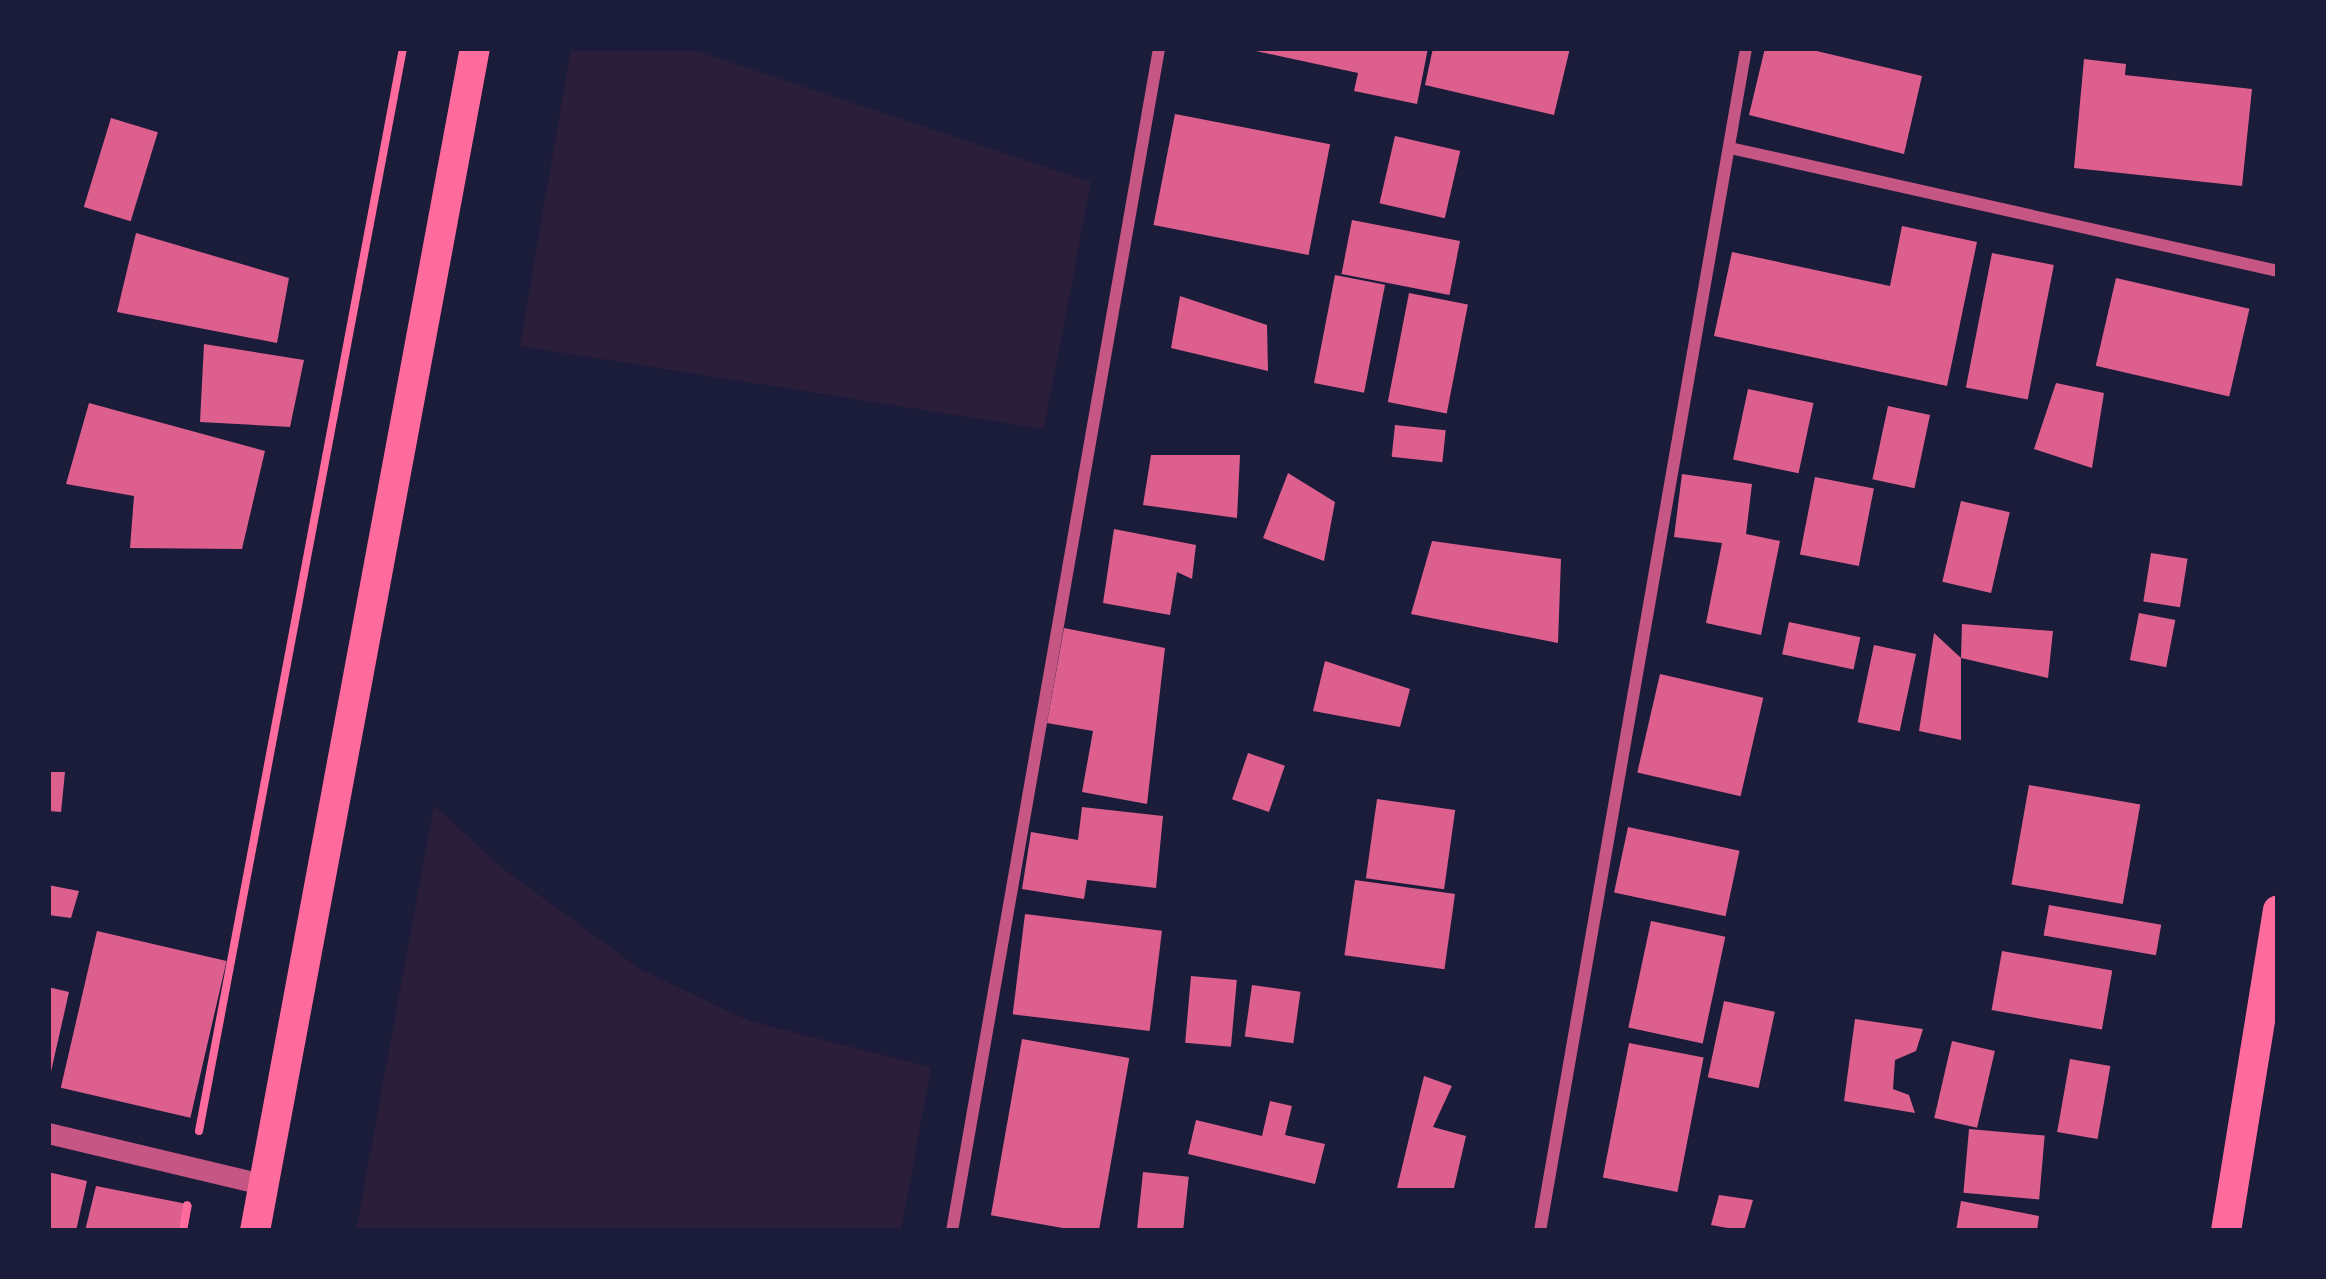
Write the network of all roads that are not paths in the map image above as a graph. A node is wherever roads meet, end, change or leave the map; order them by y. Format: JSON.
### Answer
{"nodes":[{"id":1,"x":475,"y":48,"type":"edge"},
{"id":2,"x":1159,"y":48,"type":"edge"},
{"id":3,"x":1746,"y":48,"type":"edge"},
{"id":4,"x":1730,"y":148,"type":"junction"},
{"id":5,"x":2278,"y":271,"type":"edge"},
{"id":6,"x":2278,"y":910,"type":"edge"},
{"id":7,"x":48,"y":1133,"type":"edge"},
{"id":8,"x":262,"y":1184,"type":"junction"},
{"id":9,"x":255,"y":1231,"type":"edge"},
{"id":10,"x":952,"y":1231,"type":"edge"},
{"id":11,"x":1540,"y":1231,"type":"edge"},
{"id":12,"x":2226,"y":1231,"type":"edge"}],
"edges":[{"from":1,"to":8,"type":"main road"},
{"from":2,"to":10,"type":"street"},
{"from":3,"to":4,"type":"street"},
{"from":4,"to":5,"type":"street"},
{"from":4,"to":11,"type":"street"},
{"from":6,"to":12,"type":"main road"},
{"from":7,"to":8,"type":"street"},
{"from":8,"to":9,"type":"main road"}]}
